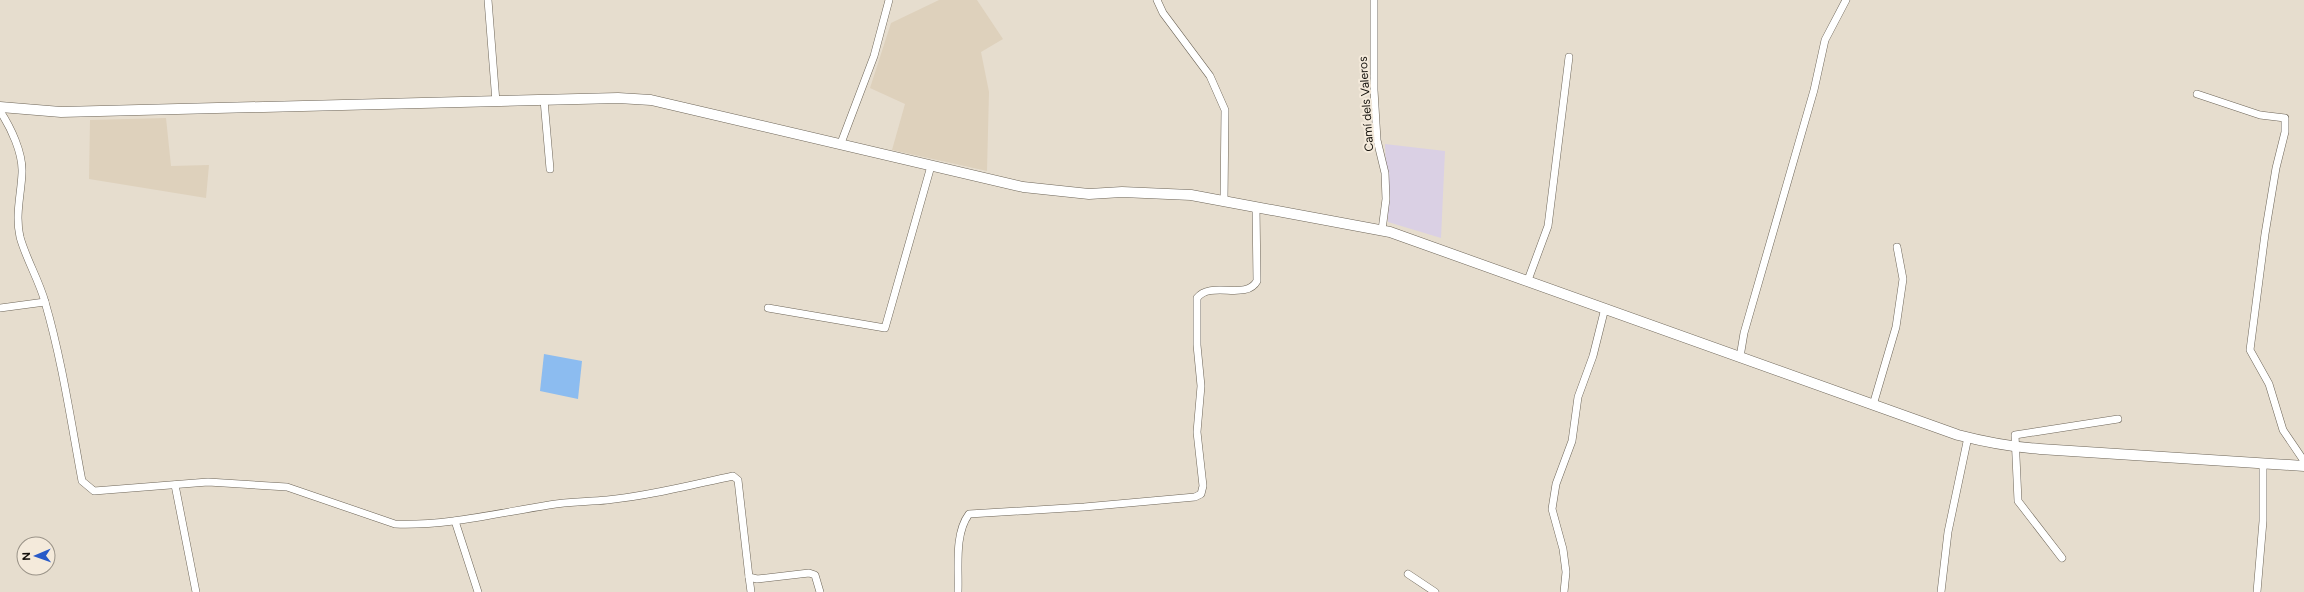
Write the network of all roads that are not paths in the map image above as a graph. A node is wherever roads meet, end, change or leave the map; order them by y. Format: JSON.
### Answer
{"nodes":[{"id":1,"x":488,"y":0,"type":"edge"},
{"id":2,"x":889,"y":0,"type":"edge"},
{"id":3,"x":1157,"y":0,"type":"edge"},
{"id":4,"x":1374,"y":0,"type":"edge"},
{"id":5,"x":1846,"y":0,"type":"edge"},
{"id":6,"x":1569,"y":58,"type":"dead end"},
{"id":7,"x":2197,"y":94,"type":"dead end"},
{"id":8,"x":544,"y":100,"type":"junction"},
{"id":9,"x":496,"y":102,"type":"junction"},
{"id":10,"x":0,"y":107,"type":"edge"},
{"id":11,"x":0,"y":111,"type":"edge"},
{"id":12,"x":841,"y":143,"type":"junction"},
{"id":13,"x":931,"y":166,"type":"junction"},
{"id":14,"x":550,"y":169,"type":"dead end"},
{"id":15,"x":1224,"y":201,"type":"junction"},
{"id":16,"x":1256,"y":207,"type":"junction"},
{"id":17,"x":1382,"y":230,"type":"junction"},
{"id":18,"x":1897,"y":247,"type":"dead end"},
{"id":19,"x":1528,"y":280,"type":"junction"},
{"id":20,"x":45,"y":302,"type":"junction"},
{"id":21,"x":0,"y":308,"type":"edge"},
{"id":22,"x":768,"y":308,"type":"dead end"},
{"id":23,"x":1605,"y":308,"type":"junction"},
{"id":24,"x":1740,"y":358,"type":"junction"},
{"id":25,"x":1873,"y":405,"type":"junction"},
{"id":26,"x":2118,"y":419,"type":"dead end"},
{"id":27,"x":1968,"y":438,"type":"junction"},
{"id":28,"x":2014,"y":447,"type":"junction"},
{"id":29,"x":2304,"y":461,"type":"edge"},
{"id":30,"x":2263,"y":463,"type":"junction"},
{"id":31,"x":2304,"y":466,"type":"edge"},
{"id":32,"x":175,"y":485,"type":"junction"},
{"id":33,"x":455,"y":520,"type":"junction"},
{"id":34,"x":2062,"y":558,"type":"dead end"},
{"id":35,"x":1408,"y":574,"type":"dead end"},
{"id":36,"x":749,"y":577,"type":"junction"},
{"id":37,"x":196,"y":592,"type":"edge"},
{"id":38,"x":478,"y":592,"type":"edge"},
{"id":39,"x":751,"y":592,"type":"edge"},
{"id":40,"x":820,"y":592,"type":"edge"},
{"id":41,"x":958,"y":592,"type":"edge"},
{"id":42,"x":1435,"y":592,"type":"edge"},
{"id":43,"x":1564,"y":592,"type":"edge"},
{"id":44,"x":1941,"y":592,"type":"edge"},
{"id":45,"x":2258,"y":592,"type":"edge"}],
"edges":[{"from":1,"to":9,"type":"street"},
{"from":2,"to":12,"type":"street"},
{"from":3,"to":15,"type":"street"},
{"from":4,"to":17,"type":"street","name":"Camí dels Valeros"},
{"from":5,"to":24,"type":"street"},
{"from":6,"to":19,"type":"street"},
{"from":7,"to":29,"type":"street"},
{"from":8,"to":9,"type":"main road"},
{"from":8,"to":12,"type":"main road"},
{"from":8,"to":14,"type":"street"},
{"from":9,"to":10,"type":"main road"},
{"from":11,"to":20,"type":"street"},
{"from":12,"to":13,"type":"main road"},
{"from":13,"to":15,"type":"main road"},
{"from":13,"to":22,"type":"street"},
{"from":15,"to":16,"type":"main road"},
{"from":16,"to":17,"type":"main road"},
{"from":16,"to":41,"type":"street"},
{"from":17,"to":19,"type":"main road"},
{"from":18,"to":25,"type":"street"},
{"from":19,"to":23,"type":"main road"},
{"from":20,"to":21,"type":"street"},
{"from":20,"to":32,"type":"street"},
{"from":23,"to":24,"type":"main road"},
{"from":23,"to":43,"type":"street"},
{"from":24,"to":25,"type":"main road"},
{"from":25,"to":27,"type":"main road"},
{"from":26,"to":28,"type":"street"},
{"from":27,"to":28,"type":"main road"},
{"from":27,"to":44,"type":"street"},
{"from":28,"to":30,"type":"main road"},
{"from":28,"to":34,"type":"street"},
{"from":30,"to":31,"type":"main road"},
{"from":30,"to":45,"type":"street"},
{"from":32,"to":33,"type":"street"},
{"from":32,"to":37,"type":"street"},
{"from":33,"to":36,"type":"street"},
{"from":33,"to":38,"type":"street"},
{"from":35,"to":42,"type":"street"},
{"from":36,"to":39,"type":"street"},
{"from":36,"to":40,"type":"street"}]}
